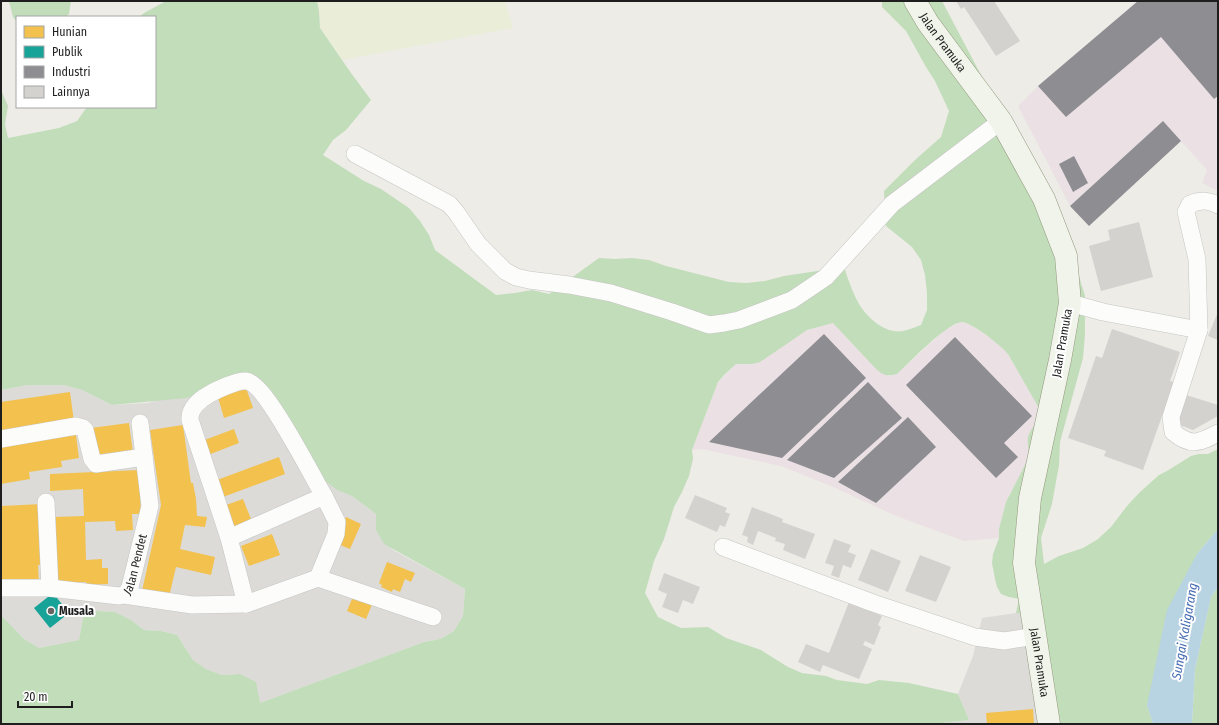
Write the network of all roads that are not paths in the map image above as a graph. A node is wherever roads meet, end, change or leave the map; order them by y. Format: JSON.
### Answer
{"nodes":[{"id":1,"x":915,"y":1,"type":"edge"},
{"id":2,"x":1001,"y":121,"type":"junction"},
{"id":3,"x":355,"y":154,"type":"dead end"},
{"id":4,"x":1218,"y":205,"type":"edge"},
{"id":5,"x":1070,"y":303,"type":"junction"},
{"id":6,"x":1199,"y":330,"type":"junction"},
{"id":7,"x":140,"y":423,"type":"dead end"},
{"id":8,"x":1218,"y":433,"type":"edge"},
{"id":9,"x":1,"y":439,"type":"edge"},
{"id":10,"x":144,"y":457,"type":"junction"},
{"id":11,"x":324,"y":496,"type":"junction"},
{"id":12,"x":46,"y":502,"type":"dead end"},
{"id":13,"x":229,"y":538,"type":"junction"},
{"id":14,"x":723,"y":547,"type":"dead end"},
{"id":15,"x":318,"y":578,"type":"junction"},
{"id":16,"x":1,"y":588,"type":"edge"},
{"id":17,"x":50,"y":588,"type":"junction"},
{"id":18,"x":124,"y":595,"type":"junction"},
{"id":19,"x":246,"y":604,"type":"junction"},
{"id":20,"x":433,"y":617,"type":"dead end"},
{"id":21,"x":1035,"y":636,"type":"junction"},
{"id":22,"x":1049,"y":724,"type":"edge"}],
"edges":[{"from":1,"to":2,"type":"main road","name":"Jalan Pramuka"},
{"from":2,"to":3,"type":"street"},
{"from":2,"to":5,"type":"main road","name":"Jalan Pramuka"},
{"from":4,"to":6,"type":"street"},
{"from":5,"to":6,"type":"street"},
{"from":5,"to":21,"type":"main road","name":"Jalan Pramuka"},
{"from":6,"to":8,"type":"street"},
{"from":7,"to":10,"type":"street","name":"Jalan Pendet"},
{"from":9,"to":10,"type":"street"},
{"from":10,"to":18,"type":"street","name":"Jalan Pendet"},
{"from":11,"to":13,"type":"street"},
{"from":11,"to":13,"type":"street"},
{"from":11,"to":15,"type":"street"},
{"from":12,"to":17,"type":"street"},
{"from":13,"to":19,"type":"street"},
{"from":14,"to":21,"type":"street"},
{"from":15,"to":19,"type":"street"},
{"from":15,"to":20,"type":"street"},
{"from":16,"to":17,"type":"street","name":"Jalan Pendet"},
{"from":17,"to":18,"type":"street","name":"Jalan Pendet"},
{"from":18,"to":19,"type":"street"},
{"from":21,"to":22,"type":"main road","name":"Jalan Pramuka"}]}
